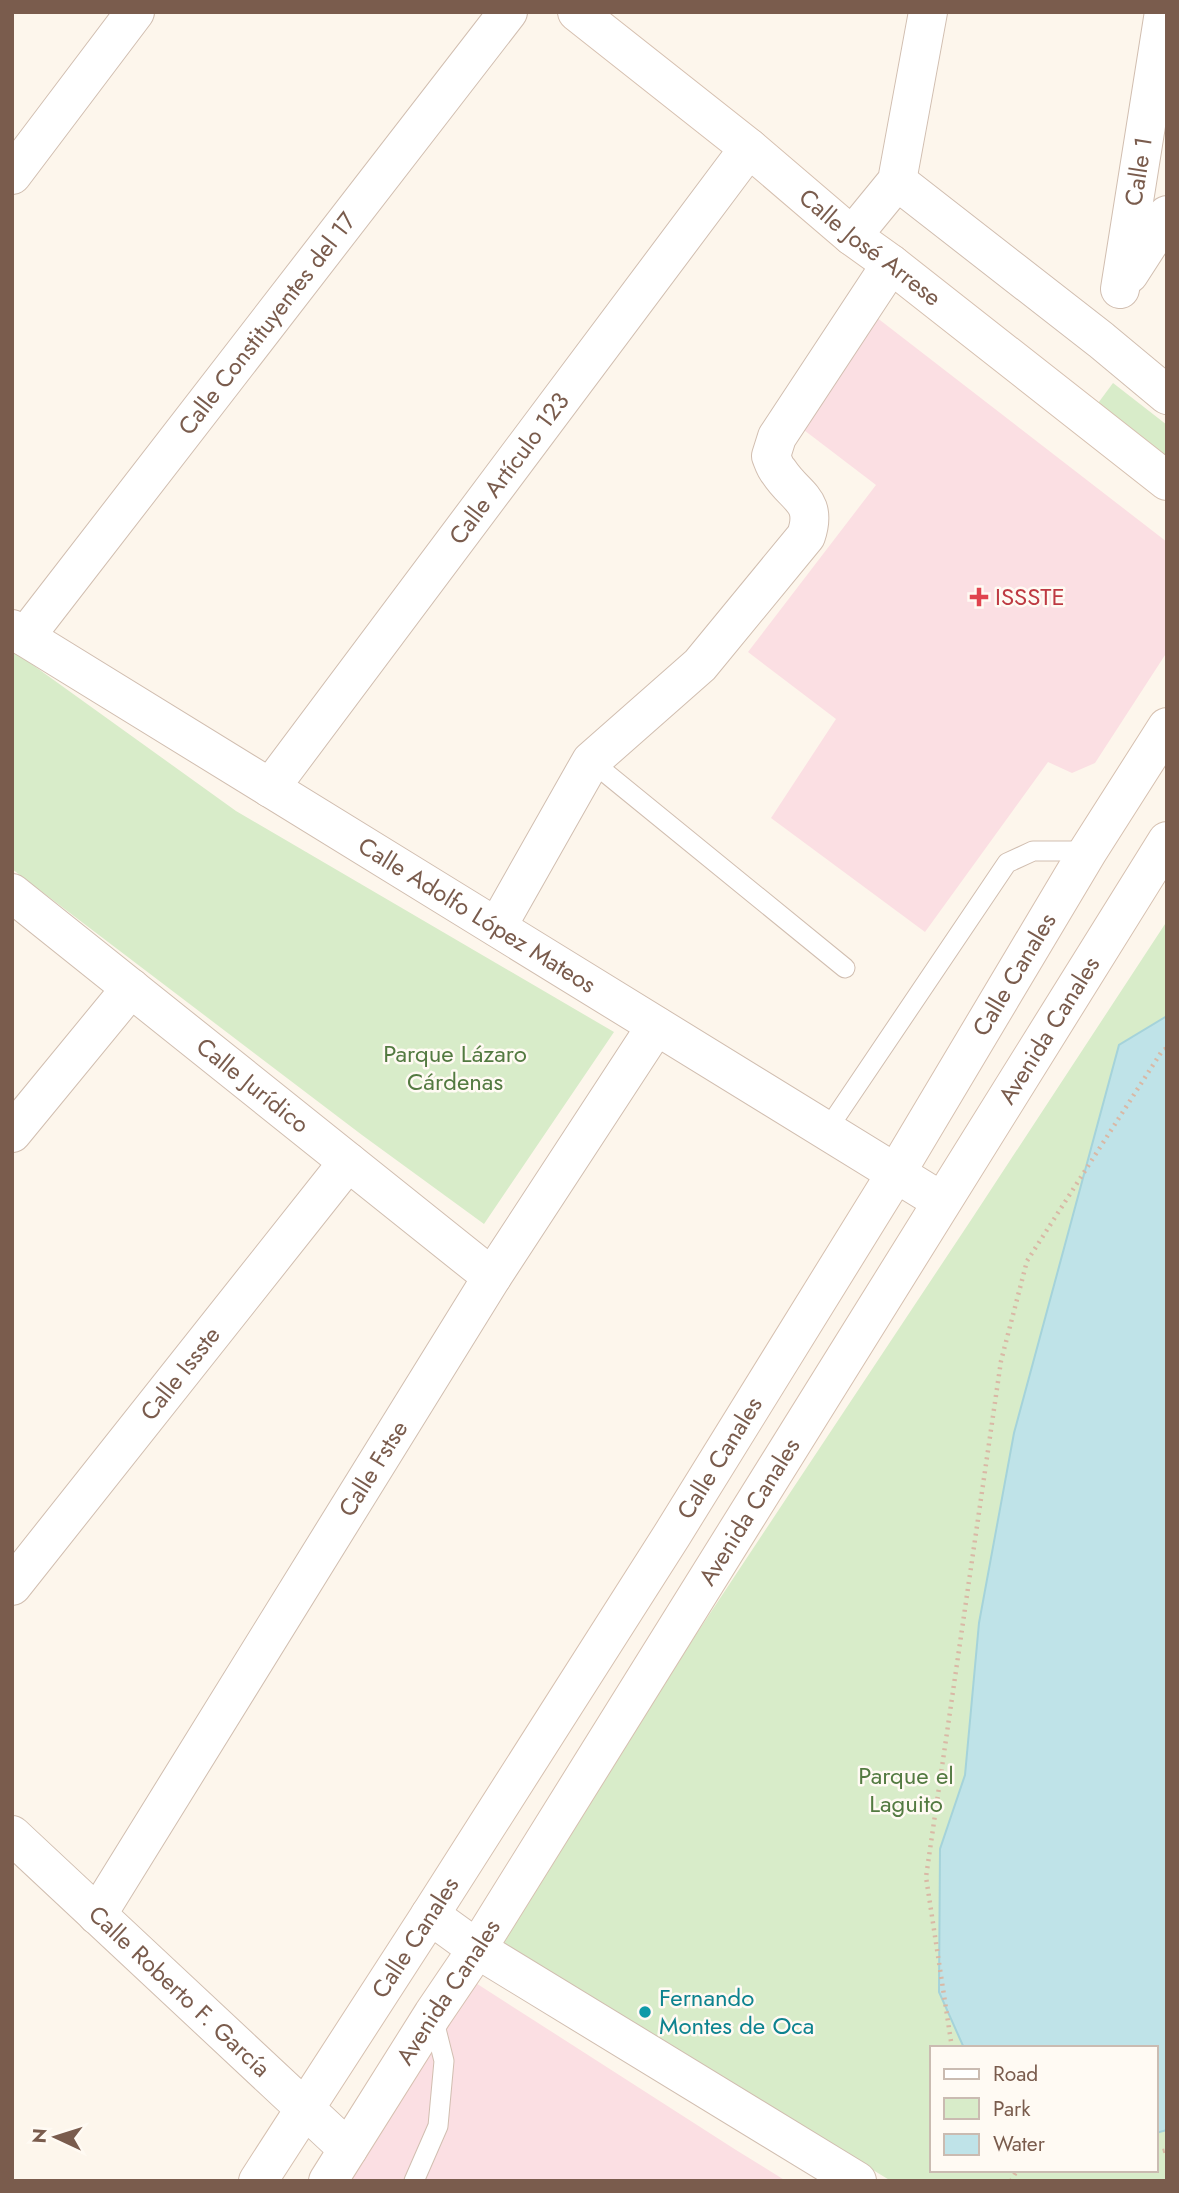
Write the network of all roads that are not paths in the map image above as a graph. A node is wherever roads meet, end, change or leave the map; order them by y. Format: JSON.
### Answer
{"nodes":[{"id":1,"x":135,"y":12,"type":"edge"},
{"id":2,"x":508,"y":12,"type":"edge"},
{"id":3,"x":577,"y":12,"type":"edge"},
{"id":4,"x":928,"y":12,"type":"edge"},
{"id":5,"x":1164,"y":12,"type":"edge"},
{"id":6,"x":749,"y":148,"type":"junction"},
{"id":7,"x":12,"y":175,"type":"edge"},
{"id":8,"x":897,"y":181,"type":"junction"},
{"id":9,"x":1167,"y":215,"type":"edge"},
{"id":10,"x":852,"y":236,"type":"junction"},
{"id":11,"x":891,"y":264,"type":"junction"},
{"id":12,"x":1120,"y":289,"type":"junction"},
{"id":13,"x":1101,"y":340,"type":"junction"},
{"id":14,"x":1167,"y":395,"type":"edge"},
{"id":15,"x":1167,"y":481,"type":"edge"},
{"id":16,"x":19,"y":633,"type":"edge"},
{"id":17,"x":1167,"y":727,"type":"edge"},
{"id":18,"x":591,"y":761,"type":"junction"},
{"id":19,"x":270,"y":788,"type":"junction"},
{"id":20,"x":1167,"y":841,"type":"edge"},
{"id":21,"x":1088,"y":851,"type":"junction"},
{"id":22,"x":12,"y":893,"type":"edge"},
{"id":23,"x":497,"y":928,"type":"junction"},
{"id":24,"x":845,"y":968,"type":"dead end"},
{"id":25,"x":131,"y":988,"type":"junction"},
{"id":26,"x":656,"y":1026,"type":"junction"},
{"id":27,"x":827,"y":1130,"type":"junction"},
{"id":28,"x":12,"y":1133,"type":"edge"},
{"id":29,"x":348,"y":1162,"type":"junction"},
{"id":30,"x":897,"y":1173,"type":"junction"},
{"id":31,"x":941,"y":1201,"type":"junction"},
{"id":32,"x":492,"y":1278,"type":"junction"},
{"id":33,"x":12,"y":1586,"type":"edge"},
{"id":34,"x":12,"y":1835,"type":"edge"},
{"id":35,"x":97,"y":1915,"type":"junction"},
{"id":36,"x":430,"y":1915,"type":"junction"},
{"id":37,"x":477,"y":1949,"type":"junction"},
{"id":38,"x":433,"y":2014,"type":"junction"},
{"id":39,"x":304,"y":2108,"type":"junction"},
{"id":40,"x":338,"y":2165,"type":"edge"},
{"id":41,"x":258,"y":2181,"type":"edge"},
{"id":42,"x":414,"y":2181,"type":"edge"},
{"id":43,"x":857,"y":2181,"type":"edge"}],
"edges":[{"from":1,"to":7,"type":"street"},
{"from":2,"to":16,"type":"street","name":"Calle Constituyentes del 17"},
{"from":3,"to":6,"type":"street","name":"Calle José Arrese"},
{"from":4,"to":8,"type":"street"},
{"from":5,"to":12,"type":"street","name":"Calle 1"},
{"from":6,"to":10,"type":"street","name":"Calle José Arrese"},
{"from":6,"to":19,"type":"street","name":"Calle Artículo 123"},
{"from":8,"to":10,"type":"street"},
{"from":8,"to":13,"type":"street"},
{"from":9,"to":12,"type":"street"},
{"from":10,"to":11,"type":"street","name":"Calle José Arrese"},
{"from":11,"to":15,"type":"street","name":"Calle José Arrese"},
{"from":11,"to":18,"type":"street"},
{"from":12,"to":13,"type":"street"},
{"from":13,"to":14,"type":"street"},
{"from":16,"to":19,"type":"street","name":"Calle Adolfo López Mateos"},
{"from":17,"to":21,"type":"street","name":"Calle Canales"},
{"from":18,"to":23,"type":"street"},
{"from":18,"to":24,"type":"lane"},
{"from":19,"to":23,"type":"street","name":"Calle Adolfo López Mateos"},
{"from":20,"to":31,"type":"street","name":"Avenida Canales"},
{"from":21,"to":27,"type":"lane"},
{"from":21,"to":30,"type":"street","name":"Calle Canales"},
{"from":22,"to":25,"type":"street","name":"Calle Jurídico"},
{"from":23,"to":26,"type":"street","name":"Calle Adolfo López Mateos"},
{"from":25,"to":28,"type":"street"},
{"from":25,"to":29,"type":"street","name":"Calle Jurídico"},
{"from":26,"to":27,"type":"street","name":"Calle Adolfo López Mateos"},
{"from":26,"to":32,"type":"street","name":"Calle Fstse"},
{"from":27,"to":30,"type":"street","name":"Calle Adolfo López Mateos"},
{"from":29,"to":32,"type":"street","name":"Calle Jurídico"},
{"from":29,"to":33,"type":"street","name":"Calle Issste"},
{"from":30,"to":31,"type":"street","name":"Calle Adolfo López Mateos"},
{"from":30,"to":36,"type":"street","name":"Calle Canales"},
{"from":31,"to":37,"type":"street","name":"Avenida Canales"},
{"from":32,"to":35,"type":"street","name":"Calle Fstse"},
{"from":34,"to":35,"type":"street","name":"Calle Roberto F. García"},
{"from":35,"to":39,"type":"street","name":"Calle Roberto F. García"},
{"from":36,"to":37,"type":"street"},
{"from":36,"to":39,"type":"street","name":"Calle Canales"},
{"from":37,"to":38,"type":"street","name":"Avenida Canales"},
{"from":37,"to":43,"type":"street"},
{"from":38,"to":40,"type":"street","name":"Avenida Canales"},
{"from":38,"to":42,"type":"lane"},
{"from":39,"to":40,"type":"street","name":"Calle Roberto F. García"},
{"from":39,"to":41,"type":"street","name":"Calle Canales"}]}
